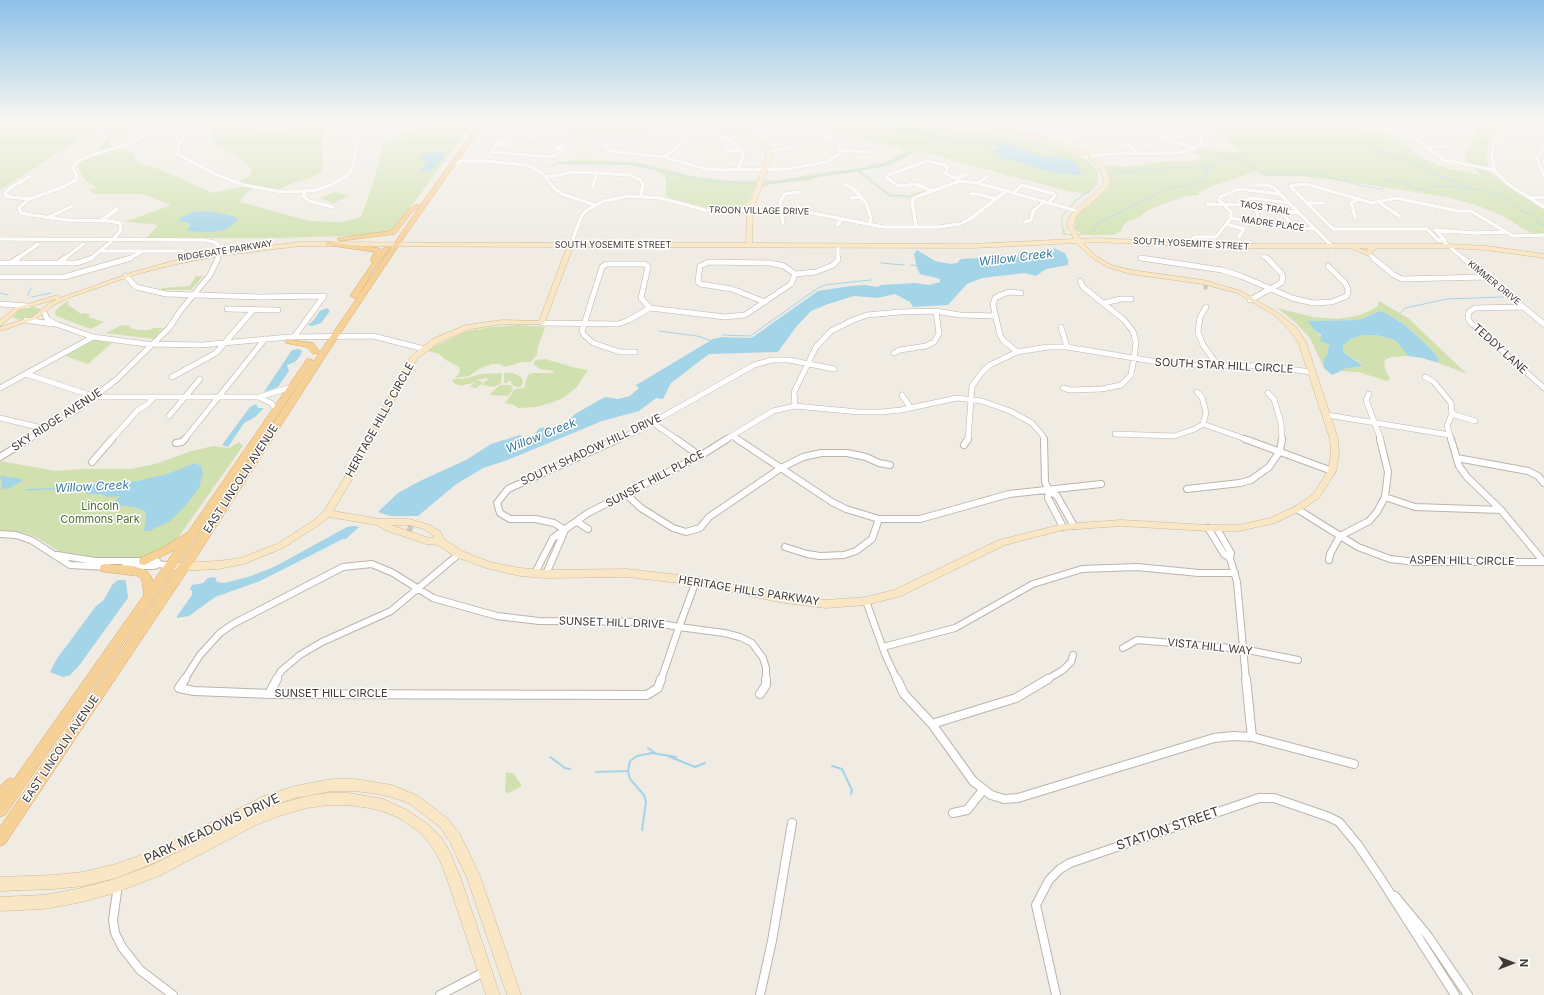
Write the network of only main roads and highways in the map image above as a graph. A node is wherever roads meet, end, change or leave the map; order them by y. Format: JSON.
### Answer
{"nodes":[{"id":1,"x":448,"y":166,"type":"edge"},
{"id":2,"x":449,"y":166,"type":"edge"},
{"id":3,"x":766,"y":166,"type":"edge"},
{"id":4,"x":1095,"y":166,"type":"edge"},
{"id":5,"x":417,"y":206,"type":"junction"},
{"id":6,"x":340,"y":239,"type":"junction"},
{"id":7,"x":1074,"y":239,"type":"junction"},
{"id":8,"x":394,"y":242,"type":"junction"},
{"id":9,"x":844,"y":242,"type":"junction"},
{"id":10,"x":571,"y":243,"type":"junction"},
{"id":11,"x":328,"y":244,"type":"junction"},
{"id":12,"x":749,"y":244,"type":"junction"},
{"id":13,"x":1446,"y":244,"type":"junction"},
{"id":14,"x":1332,"y":245,"type":"junction"},
{"id":15,"x":838,"y":246,"type":"junction"},
{"id":16,"x":1344,"y":246,"type":"junction"},
{"id":17,"x":1385,"y":246,"type":"junction"},
{"id":18,"x":218,"y":252,"type":"junction"},
{"id":19,"x":1544,"y":255,"type":"edge"},
{"id":20,"x":370,"y":270,"type":"junction"},
{"id":21,"x":1206,"y":284,"type":"junction"},
{"id":22,"x":1224,"y":289,"type":"junction"},
{"id":23,"x":31,"y":306,"type":"junction"},
{"id":24,"x":44,"y":310,"type":"junction"},
{"id":25,"x":9,"y":316,"type":"junction"},
{"id":26,"x":25,"y":321,"type":"junction"},
{"id":27,"x":0,"y":324,"type":"edge"},
{"id":28,"x":0,"y":329,"type":"edge"},
{"id":29,"x":329,"y":338,"type":"junction"},
{"id":30,"x":292,"y":339,"type":"road end"},
{"id":31,"x":316,"y":352,"type":"junction"},
{"id":32,"x":327,"y":513,"type":"junction"},
{"id":33,"x":410,"y":529,"type":"junction"},
{"id":34,"x":194,"y":531,"type":"junction"},
{"id":35,"x":437,"y":542,"type":"junction"},
{"id":36,"x":144,"y":561,"type":"road end"},
{"id":37,"x":172,"y":566,"type":"junction"},
{"id":38,"x":105,"y":568,"type":"road end"},
{"id":39,"x":150,"y":596,"type":"junction"},
{"id":40,"x":68,"y":714,"type":"junction"},
{"id":41,"x":0,"y":797,"type":"edge"},
{"id":42,"x":0,"y":810,"type":"edge"},
{"id":43,"x":0,"y":839,"type":"edge"},
{"id":44,"x":0,"y":884,"type":"edge"},
{"id":45,"x":0,"y":904,"type":"edge"},
{"id":46,"x":492,"y":995,"type":"edge"},
{"id":47,"x":514,"y":995,"type":"edge"}],
"edges":[{"from":1,"to":5,"type":"main road","name":"EAST LINCOLN AVENUE"},
{"from":2,"to":8,"type":"main road","name":"EAST LINCOLN AVENUE"},
{"from":3,"to":12,"type":"main road"},
{"from":4,"to":7,"type":"main road"},
{"from":5,"to":6,"type":"main road"},
{"from":5,"to":8,"type":"main road","name":"EAST LINCOLN AVENUE"},
{"from":6,"to":8,"type":"main road","name":"RIDGEGATE PARKWAY"},
{"from":6,"to":18,"type":"main road","name":"RIDGEGATE PARKWAY"},
{"from":7,"to":9,"type":"main road","name":"SOUTH YOSEMITE STREET"},
{"from":7,"to":14,"type":"main road","name":"SOUTH YOSEMITE STREET"},
{"from":7,"to":15,"type":"main road","name":"SOUTH YOSEMITE STREET"},
{"from":7,"to":21,"type":"main road"},
{"from":8,"to":10,"type":"main road","name":"SOUTH YOSEMITE STREET"},
{"from":8,"to":11,"type":"main road","name":"RIDGEGATE PARKWAY"},
{"from":8,"to":20,"type":"main road","name":"EAST LINCOLN AVENUE"},
{"from":8,"to":29,"type":"main road","name":"EAST LINCOLN AVENUE"},
{"from":9,"to":12,"type":"main road","name":"SOUTH YOSEMITE STREET"},
{"from":9,"to":15,"type":"main road"},
{"from":10,"to":12,"type":"main road","name":"SOUTH YOSEMITE STREET"},
{"from":10,"to":32,"type":"main road","name":"HERITAGE HILLS CIRCLE"},
{"from":11,"to":18,"type":"main road","name":"RIDGEGATE PARKWAY"},
{"from":11,"to":20,"type":"main road"},
{"from":12,"to":15,"type":"main road","name":"SOUTH YOSEMITE STREET"},
{"from":13,"to":14,"type":"main road","name":"SOUTH YOSEMITE STREET"},
{"from":13,"to":17,"type":"main road","name":"SOUTH YOSEMITE STREET"},
{"from":13,"to":19,"type":"main road","name":"SOUTH YOSEMITE STREET"},
{"from":14,"to":16,"type":"main road","name":"SOUTH YOSEMITE STREET"},
{"from":16,"to":17,"type":"main road","name":"SOUTH YOSEMITE STREET"},
{"from":16,"to":17,"type":"main road"},
{"from":18,"to":23,"type":"main road","name":"RIDGEGATE PARKWAY"},
{"from":18,"to":24,"type":"main road","name":"RIDGEGATE PARKWAY"},
{"from":20,"to":29,"type":"main road","name":"EAST LINCOLN AVENUE"},
{"from":21,"to":22,"type":"main road"},
{"from":21,"to":22,"type":"main road"},
{"from":22,"to":35,"type":"main road","name":"HERITAGE HILLS PARKWAY"},
{"from":23,"to":24,"type":"main road"},
{"from":23,"to":25,"type":"main road","name":"RIDGEGATE PARKWAY"},
{"from":24,"to":26,"type":"main road","name":"RIDGEGATE PARKWAY"},
{"from":25,"to":26,"type":"main road"},
{"from":25,"to":27,"type":"main road","name":"RIDGEGATE PARKWAY"},
{"from":26,"to":28,"type":"main road","name":"RIDGEGATE PARKWAY"},
{"from":29,"to":31,"type":"main road","name":"EAST LINCOLN AVENUE"},
{"from":29,"to":37,"type":"main road","name":"EAST LINCOLN AVENUE"},
{"from":30,"to":31,"type":"main road"},
{"from":31,"to":34,"type":"main road","name":"EAST LINCOLN AVENUE"},
{"from":32,"to":33,"type":"main road","name":"HERITAGE HILLS PARKWAY"},
{"from":32,"to":37,"type":"main road","name":"HERITAGE HILLS CIRCLE"},
{"from":33,"to":35,"type":"main road","name":"HERITAGE HILLS PARKWAY"},
{"from":33,"to":35,"type":"main road","name":"HERITAGE HILLS PARKWAY"},
{"from":34,"to":36,"type":"main road"},
{"from":34,"to":37,"type":"main road","name":"EAST LINCOLN AVENUE"},
{"from":37,"to":39,"type":"main road","name":"EAST LINCOLN AVENUE"},
{"from":37,"to":43,"type":"main road","name":"EAST LINCOLN AVENUE"},
{"from":38,"to":39,"type":"main road"},
{"from":39,"to":40,"type":"main road","name":"EAST LINCOLN AVENUE"},
{"from":40,"to":41,"type":"main road"},
{"from":40,"to":42,"type":"main road","name":"EAST LINCOLN AVENUE"},
{"from":44,"to":47,"type":"main road","name":"PARK MEADOWS DRIVE"},
{"from":45,"to":46,"type":"main road","name":"PARK MEADOWS DRIVE"}]}
